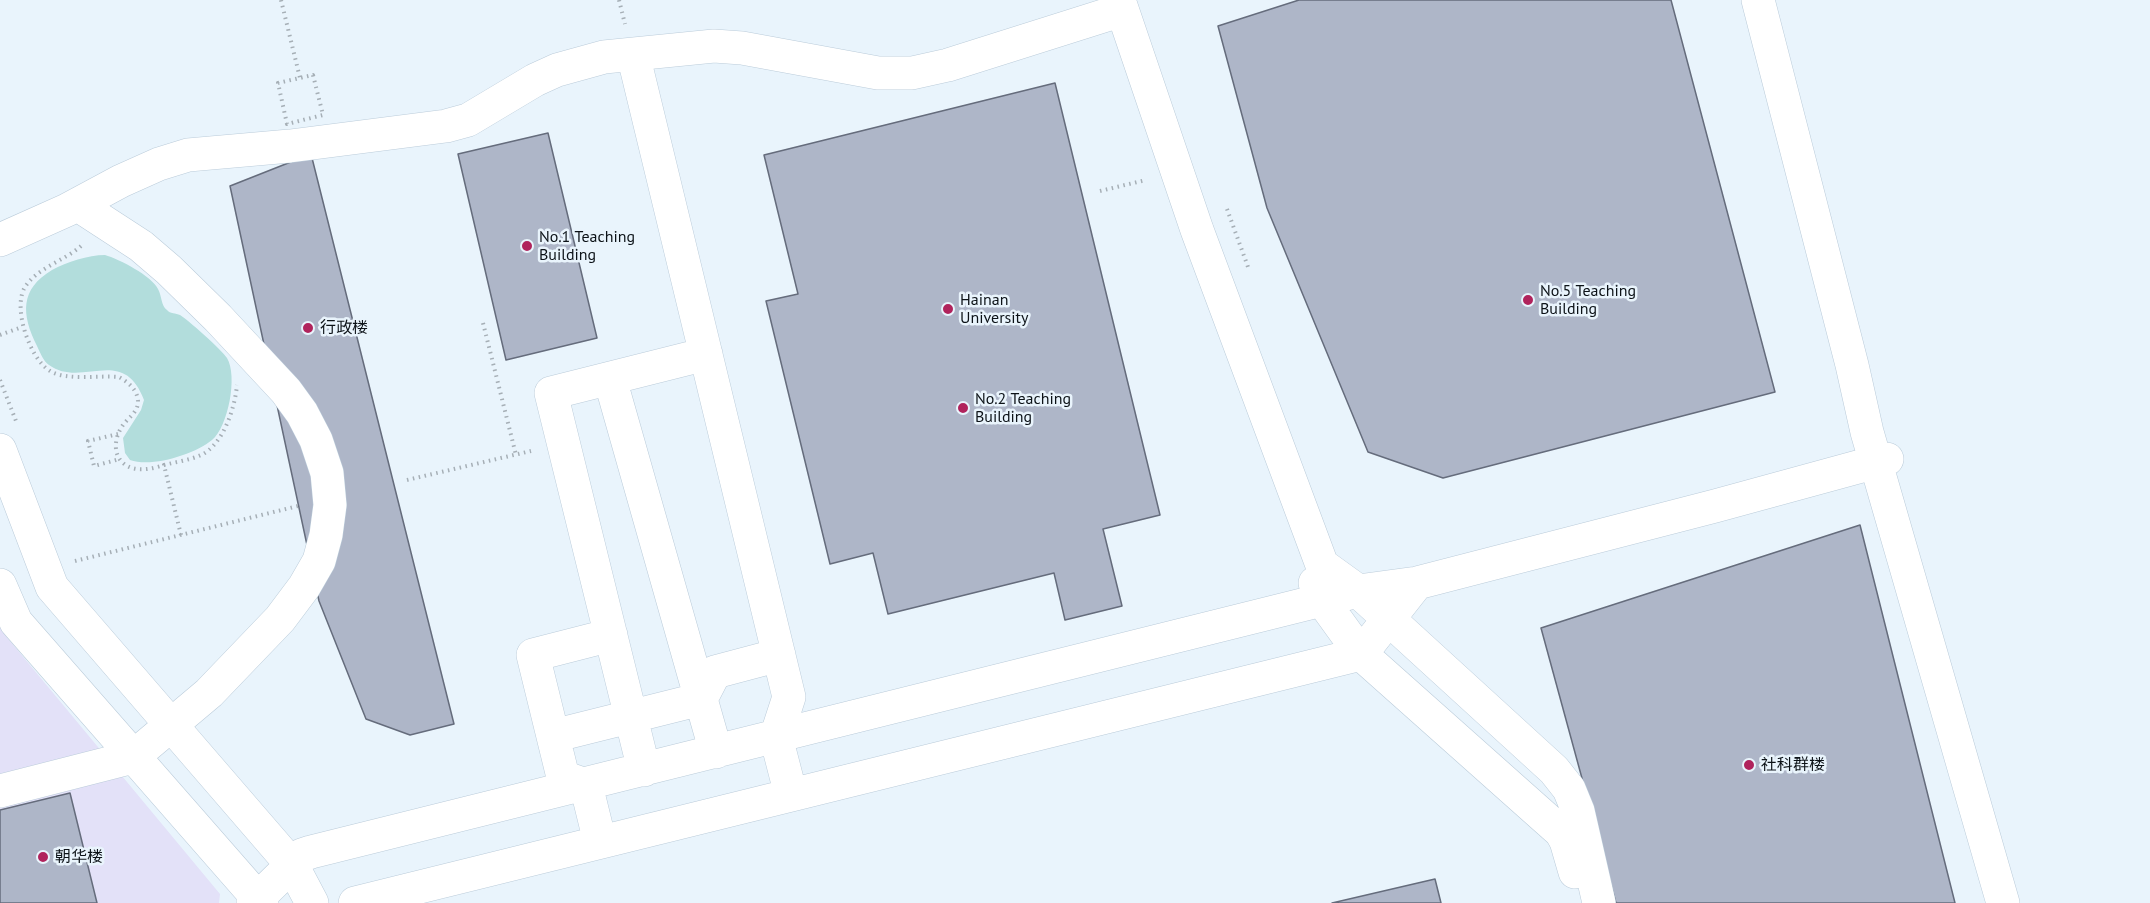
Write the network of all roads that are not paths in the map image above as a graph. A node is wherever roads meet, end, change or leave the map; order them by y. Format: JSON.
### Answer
{"nodes":[{"id":1,"x":1758,"y":0,"type":"edge"},
{"id":2,"x":1770,"y":0,"type":"edge"},
{"id":3,"x":1114,"y":6,"type":"edge"},
{"id":4,"x":633,"y":54,"type":"junction"},
{"id":5,"x":88,"y":211,"type":"junction"},
{"id":6,"x":0,"y":240,"type":"edge"},
{"id":7,"x":706,"y":354,"type":"junction"},
{"id":8,"x":610,"y":379,"type":"junction"},
{"id":9,"x":8,"y":436,"type":"edge"},
{"id":10,"x":1882,"y":460,"type":"junction"},
{"id":11,"x":1417,"y":583,"type":"junction"},
{"id":12,"x":0,"y":585,"type":"edge"},
{"id":13,"x":1358,"y":591,"type":"junction"},
{"id":14,"x":1322,"y":600,"type":"junction"},
{"id":15,"x":1388,"y":619,"type":"junction"},
{"id":16,"x":611,"y":635,"type":"junction"},
{"id":17,"x":1361,"y":654,"type":"junction"},
{"id":18,"x":779,"y":655,"type":"junction"},
{"id":19,"x":701,"y":699,"type":"junction"},
{"id":20,"x":630,"y":716,"type":"junction"},
{"id":21,"x":171,"y":726,"type":"junction"},
{"id":22,"x":553,"y":736,"type":"junction"},
{"id":23,"x":776,"y":737,"type":"junction"},
{"id":24,"x":716,"y":752,"type":"junction"},
{"id":25,"x":134,"y":757,"type":"junction"},
{"id":26,"x":644,"y":770,"type":"junction"},
{"id":27,"x":586,"y":785,"type":"junction"},
{"id":28,"x":0,"y":791,"type":"edge"},
{"id":29,"x":791,"y":795,"type":"junction"},
{"id":30,"x":600,"y":842,"type":"junction"},
{"id":31,"x":292,"y":865,"type":"junction"},
{"id":32,"x":258,"y":901,"type":"edge"},
{"id":33,"x":312,"y":903,"type":"edge"},
{"id":34,"x":355,"y":903,"type":"edge"},
{"id":35,"x":1583,"y":903,"type":"edge"},
{"id":36,"x":1599,"y":903,"type":"edge"},
{"id":37,"x":2003,"y":903,"type":"edge"},
{"id":38,"x":2016,"y":903,"type":"edge"}],
"edges":[{"from":1,"to":10,"type":"street"},
{"from":2,"to":10,"type":"street"},
{"from":3,"to":4,"type":"street"},
{"from":3,"to":13,"type":"street"},
{"from":3,"to":14,"type":"street"},
{"from":4,"to":5,"type":"street"},
{"from":4,"to":7,"type":"street"},
{"from":5,"to":6,"type":"street"},
{"from":5,"to":21,"type":"street"},
{"from":7,"to":8,"type":"street"},
{"from":7,"to":18,"type":"street"},
{"from":8,"to":16,"type":"street"},
{"from":8,"to":19,"type":"street"},
{"from":9,"to":21,"type":"street"},
{"from":10,"to":11,"type":"street"},
{"from":10,"to":37,"type":"street"},
{"from":10,"to":38,"type":"street"},
{"from":11,"to":13,"type":"street"},
{"from":11,"to":15,"type":"street"},
{"from":12,"to":25,"type":"street"},
{"from":13,"to":14,"type":"street"},
{"from":13,"to":15,"type":"street"},
{"from":14,"to":17,"type":"street"},
{"from":14,"to":23,"type":"street"},
{"from":15,"to":17,"type":"street"},
{"from":15,"to":36,"type":"street"},
{"from":16,"to":20,"type":"street"},
{"from":16,"to":22,"type":"street"},
{"from":17,"to":29,"type":"street"},
{"from":17,"to":35,"type":"street"},
{"from":18,"to":19,"type":"street"},
{"from":18,"to":23,"type":"street"},
{"from":19,"to":20,"type":"street"},
{"from":19,"to":24,"type":"street"},
{"from":20,"to":22,"type":"street"},
{"from":20,"to":26,"type":"street"},
{"from":21,"to":25,"type":"street"},
{"from":21,"to":31,"type":"street"},
{"from":22,"to":27,"type":"street"},
{"from":23,"to":24,"type":"street"},
{"from":23,"to":29,"type":"street"},
{"from":24,"to":26,"type":"street"},
{"from":25,"to":28,"type":"street"},
{"from":25,"to":32,"type":"street"},
{"from":26,"to":27,"type":"street"},
{"from":27,"to":30,"type":"street"},
{"from":27,"to":31,"type":"street"},
{"from":29,"to":30,"type":"street"},
{"from":30,"to":34,"type":"street"},
{"from":31,"to":32,"type":"street"},
{"from":31,"to":33,"type":"street"}]}
